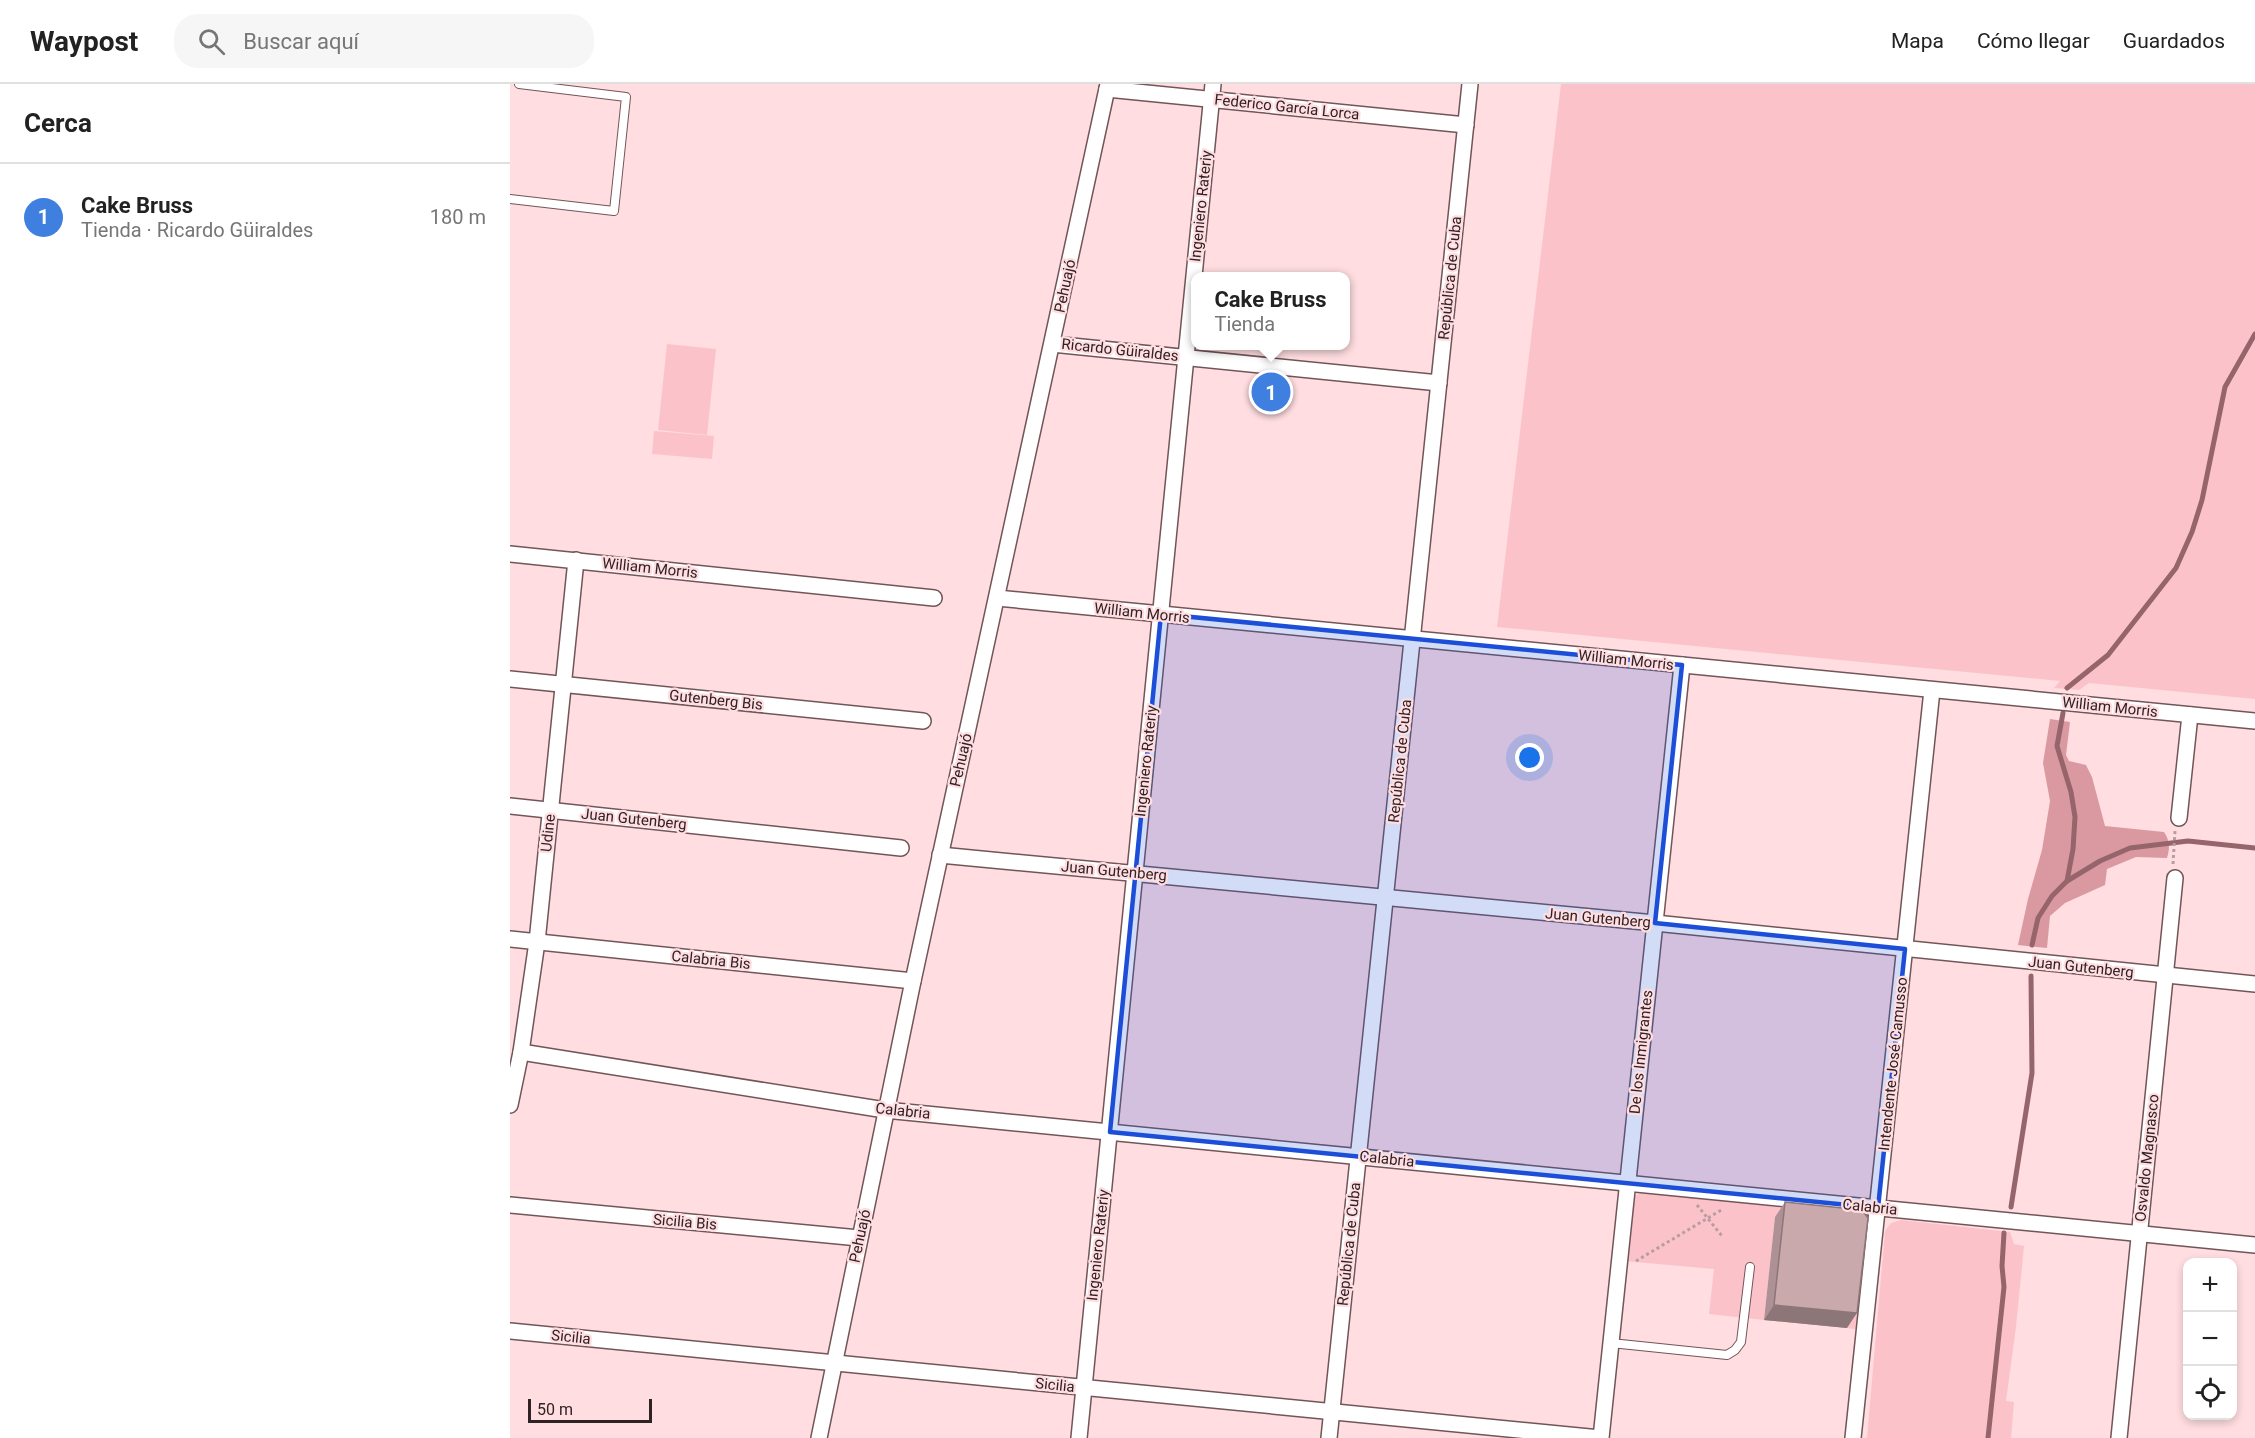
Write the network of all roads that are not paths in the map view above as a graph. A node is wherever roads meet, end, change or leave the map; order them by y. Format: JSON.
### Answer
{"nodes":[{"id":1,"x":519,"y":84,"type":"edge"},
{"id":2,"x":1470,"y":84,"type":"edge"},
{"id":3,"x":1108,"y":86,"type":"edge"},
{"id":4,"x":1213,"y":92,"type":"edge"},
{"id":5,"x":1466,"y":125,"type":"junction"},
{"id":6,"x":510,"y":199,"type":"edge"},
{"id":7,"x":1195,"y":272,"type":"edge"},
{"id":8,"x":1191,"y":308,"type":"edge"},
{"id":9,"x":1052,"y":344,"type":"junction"},
{"id":10,"x":1186,"y":357,"type":"junction"},
{"id":11,"x":1439,"y":383,"type":"junction"},
{"id":12,"x":510,"y":554,"type":"edge"},
{"id":13,"x":576,"y":560,"type":"junction"},
{"id":14,"x":934,"y":598,"type":"dead end"},
{"id":15,"x":997,"y":598,"type":"junction"},
{"id":16,"x":1161,"y":614,"type":"junction"},
{"id":17,"x":1412,"y":639,"type":"junction"},
{"id":18,"x":1682,"y":665,"type":"junction"},
{"id":19,"x":510,"y":679,"type":"edge"},
{"id":20,"x":563,"y":684,"type":"junction"},
{"id":21,"x":1932,"y":690,"type":"junction"},
{"id":22,"x":2190,"y":715,"type":"junction"},
{"id":23,"x":923,"y":721,"type":"dead end"},
{"id":24,"x":2255,"y":721,"type":"edge"},
{"id":25,"x":510,"y":806,"type":"edge"},
{"id":26,"x":550,"y":810,"type":"junction"},
{"id":27,"x":2179,"y":818,"type":"dead end"},
{"id":28,"x":901,"y":848,"type":"dead end"},
{"id":29,"x":940,"y":855,"type":"junction"},
{"id":30,"x":1135,"y":872,"type":"junction"},
{"id":31,"x":2175,"y":878,"type":"dead end"},
{"id":32,"x":1385,"y":897,"type":"junction"},
{"id":33,"x":1655,"y":923,"type":"junction"},
{"id":34,"x":510,"y":939,"type":"edge"},
{"id":35,"x":537,"y":942,"type":"junction"},
{"id":36,"x":1905,"y":949,"type":"junction"},
{"id":37,"x":2165,"y":975,"type":"junction"},
{"id":38,"x":913,"y":981,"type":"junction"},
{"id":39,"x":2255,"y":984,"type":"edge"},
{"id":40,"x":521,"y":1052,"type":"junction"},
{"id":41,"x":510,"y":1105,"type":"edge"},
{"id":42,"x":885,"y":1110,"type":"junction"},
{"id":43,"x":1110,"y":1132,"type":"junction"},
{"id":44,"x":1358,"y":1156,"type":"junction"},
{"id":45,"x":1627,"y":1183,"type":"junction"},
{"id":46,"x":510,"y":1205,"type":"edge"},
{"id":47,"x":1878,"y":1208,"type":"junction"},
{"id":48,"x":2139,"y":1233,"type":"junction"},
{"id":49,"x":860,"y":1238,"type":"junction"},
{"id":50,"x":2255,"y":1245,"type":"edge"},
{"id":51,"x":1750,"y":1266,"type":"dead end"},
{"id":52,"x":510,"y":1331,"type":"edge"},
{"id":53,"x":1611,"y":1343,"type":"junction"},
{"id":54,"x":833,"y":1363,"type":"junction"},
{"id":55,"x":1084,"y":1387,"type":"junction"},
{"id":56,"x":1332,"y":1412,"type":"junction"},
{"id":57,"x":819,"y":1438,"type":"edge"},
{"id":58,"x":1079,"y":1438,"type":"edge"},
{"id":59,"x":1329,"y":1438,"type":"edge"},
{"id":60,"x":1601,"y":1438,"type":"edge"},
{"id":61,"x":1853,"y":1438,"type":"edge"},
{"id":62,"x":2119,"y":1438,"type":"edge"}],
"edges":[{"from":1,"to":6,"type":"lane"},
{"from":2,"to":5,"type":"street","name":"República de Cuba"},
{"from":3,"to":4,"type":"street","name":"Federico García Lorca"},
{"from":3,"to":9,"type":"street","name":"Pehuajó"},
{"from":4,"to":5,"type":"street","name":"Federico García Lorca"},
{"from":4,"to":7,"type":"street","name":"Ingeniero Rateriy"},
{"from":5,"to":11,"type":"street","name":"República de Cuba"},
{"from":8,"to":10,"type":"street","name":"Ingeniero Rateriy"},
{"from":9,"to":10,"type":"street","name":"Ricardo Güiraldes"},
{"from":9,"to":15,"type":"street","name":"Pehuajó"},
{"from":10,"to":11,"type":"street","name":"Ricardo Güiraldes"},
{"from":10,"to":16,"type":"street","name":"Ingeniero Rateriy"},
{"from":11,"to":17,"type":"street","name":"República de Cuba"},
{"from":12,"to":13,"type":"street","name":"William Morris"},
{"from":13,"to":14,"type":"street","name":"William Morris"},
{"from":13,"to":20,"type":"street","name":"Udine"},
{"from":15,"to":16,"type":"street","name":"William Morris"},
{"from":15,"to":29,"type":"street","name":"Pehuajó"},
{"from":16,"to":17,"type":"street","name":"William Morris"},
{"from":16,"to":30,"type":"street","name":"Ingeniero Rateriy"},
{"from":17,"to":18,"type":"street","name":"William Morris"},
{"from":17,"to":32,"type":"street","name":"República de Cuba"},
{"from":18,"to":21,"type":"street","name":"William Morris"},
{"from":18,"to":33,"type":"street","name":"De los Inmigrantes"},
{"from":19,"to":20,"type":"street","name":"Gutenberg Bis"},
{"from":20,"to":23,"type":"street","name":"Gutenberg Bis"},
{"from":20,"to":26,"type":"street","name":"Udine"},
{"from":21,"to":22,"type":"street","name":"William Morris"},
{"from":21,"to":36,"type":"street","name":"Intendente José Camusso"},
{"from":22,"to":24,"type":"street","name":"William Morris"},
{"from":22,"to":27,"type":"street"},
{"from":25,"to":26,"type":"street","name":"Juan Gutenberg"},
{"from":26,"to":28,"type":"street","name":"Juan Gutenberg"},
{"from":26,"to":35,"type":"street","name":"Udine"},
{"from":29,"to":30,"type":"street","name":"Juan Gutenberg"},
{"from":29,"to":38,"type":"street","name":"Pehuajó"},
{"from":30,"to":32,"type":"street","name":"Juan Gutenberg"},
{"from":30,"to":43,"type":"street","name":"Ingeniero Rateriy"},
{"from":31,"to":37,"type":"street","name":"Osvaldo Magnasco"},
{"from":32,"to":33,"type":"street","name":"Juan Gutenberg"},
{"from":32,"to":44,"type":"street","name":"República de Cuba"},
{"from":33,"to":36,"type":"street","name":"Juan Gutenberg"},
{"from":33,"to":45,"type":"street","name":"De los Inmigrantes"},
{"from":34,"to":35,"type":"street","name":"Calabria Bis"},
{"from":35,"to":38,"type":"street","name":"Calabria Bis"},
{"from":35,"to":40,"type":"street","name":"Udine"},
{"from":36,"to":37,"type":"street","name":"Juan Gutenberg"},
{"from":36,"to":47,"type":"street","name":"Intendente José Camusso"},
{"from":37,"to":39,"type":"street","name":"Juan Gutenberg"},
{"from":37,"to":48,"type":"street","name":"Osvaldo Magnasco"},
{"from":38,"to":42,"type":"street","name":"Pehuajó"},
{"from":40,"to":41,"type":"street","name":"Udine"},
{"from":40,"to":42,"type":"street","name":"Calabria"},
{"from":42,"to":43,"type":"street","name":"Calabria"},
{"from":42,"to":49,"type":"street","name":"Pehuajó"},
{"from":43,"to":44,"type":"street","name":"Calabria"},
{"from":43,"to":55,"type":"street","name":"Ingeniero Rateriy"},
{"from":44,"to":45,"type":"street","name":"Calabria"},
{"from":44,"to":56,"type":"street","name":"República de Cuba"},
{"from":45,"to":47,"type":"street","name":"Calabria"},
{"from":45,"to":53,"type":"street","name":"De los Inmigrantes"},
{"from":46,"to":49,"type":"street","name":"Sicilia Bis"},
{"from":47,"to":48,"type":"street","name":"Calabria"},
{"from":47,"to":61,"type":"street","name":"Intendente José Camusso"},
{"from":48,"to":50,"type":"street","name":"Calabria"},
{"from":48,"to":62,"type":"street","name":"Osvaldo Magnasco"},
{"from":49,"to":54,"type":"street","name":"Pehuajó"},
{"from":51,"to":53,"type":"lane"},
{"from":52,"to":54,"type":"street","name":"Sicilia"},
{"from":53,"to":60,"type":"street","name":"De los Inmigrantes"},
{"from":54,"to":55,"type":"street","name":"Sicilia"},
{"from":54,"to":57,"type":"street","name":"Pehuajó"},
{"from":55,"to":56,"type":"street","name":"Sicilia"},
{"from":55,"to":58,"type":"street","name":"Ingeniero Rateriy"},
{"from":56,"to":59,"type":"street","name":"República de Cuba"},
{"from":56,"to":60,"type":"street","name":"Sicilia"}]}
